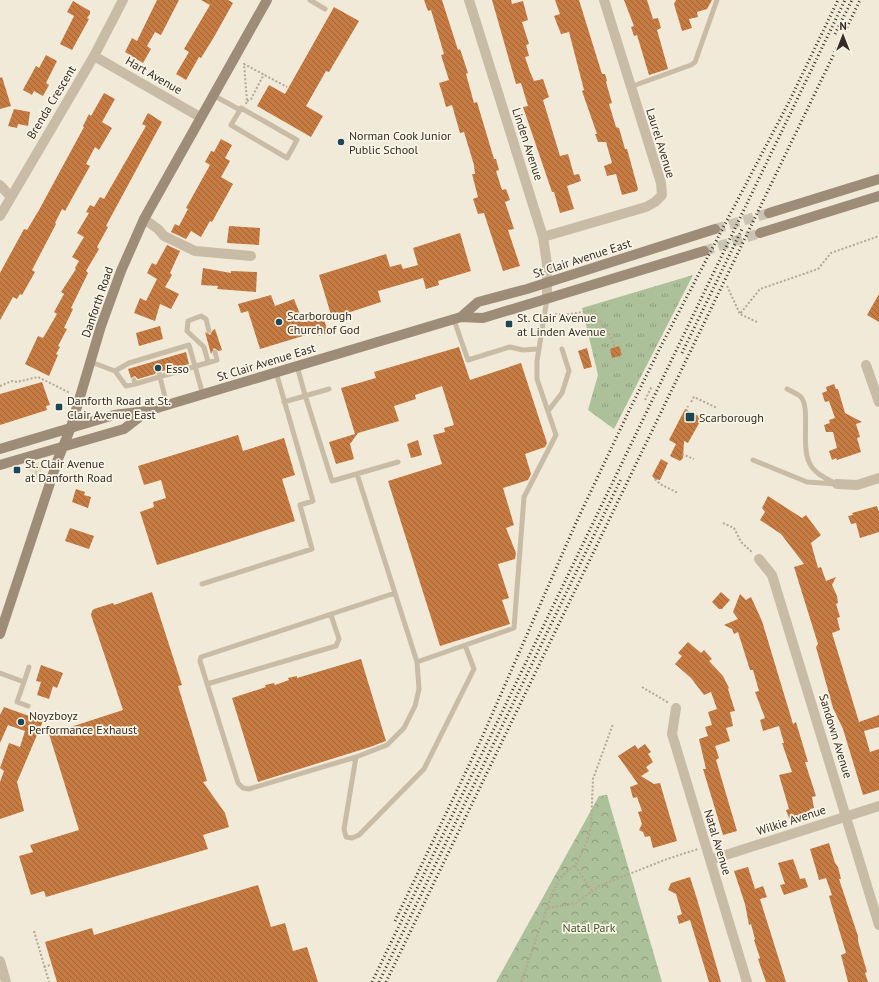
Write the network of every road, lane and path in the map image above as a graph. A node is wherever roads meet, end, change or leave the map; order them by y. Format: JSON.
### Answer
{"nodes":[{"id":1,"x":123,"y":0,"type":"edge"},
{"id":2,"x":267,"y":0,"type":"edge"},
{"id":3,"x":310,"y":0,"type":"edge"},
{"id":4,"x":469,"y":0,"type":"edge"},
{"id":5,"x":604,"y":0,"type":"edge"},
{"id":6,"x":717,"y":0,"type":"edge"},
{"id":7,"x":325,"y":9,"type":"dead end"},
{"id":8,"x":94,"y":56,"type":"junction"},
{"id":9,"x":264,"y":74,"type":"junction"},
{"id":10,"x":630,"y":86,"type":"junction"},
{"id":11,"x":287,"y":87,"type":"dead end"},
{"id":12,"x":213,"y":94,"type":"junction"},
{"id":13,"x":247,"y":101,"type":"junction"},
{"id":14,"x":241,"y":109,"type":"junction"},
{"id":15,"x":200,"y":117,"type":"junction"},
{"id":16,"x":879,"y":179,"type":"edge"},
{"id":17,"x":0,"y":184,"type":"edge"},
{"id":18,"x":10,"y":196,"type":"junction"},
{"id":19,"x":879,"y":196,"type":"edge"},
{"id":20,"x":770,"y":213,"type":"tunnel mouth"},
{"id":21,"x":0,"y":216,"type":"edge"},
{"id":22,"x":144,"y":219,"type":"junction"},
{"id":23,"x":715,"y":229,"type":"tunnel mouth"},
{"id":24,"x":760,"y":233,"type":"tunnel mouth"},
{"id":25,"x":543,"y":236,"type":"junction"},
{"id":26,"x":879,"y":236,"type":"edge"},
{"id":27,"x":704,"y":251,"type":"tunnel mouth"},
{"id":28,"x":251,"y":256,"type":"dead end"},
{"id":29,"x":547,"y":283,"type":"junction"},
{"id":30,"x":727,"y":286,"type":"dead end"},
{"id":31,"x":547,"y":299,"type":"junction"},
{"id":32,"x":555,"y":314,"type":"dead end"},
{"id":33,"x":740,"y":314,"type":"junction"},
{"id":34,"x":457,"y":318,"type":"junction"},
{"id":35,"x":757,"y":322,"type":"dead end"},
{"id":36,"x":209,"y":331,"type":"dead end"},
{"id":37,"x":614,"y":346,"type":"dead end"},
{"id":38,"x":539,"y":349,"type":"junction"},
{"id":39,"x":562,"y":349,"type":"dead end"},
{"id":40,"x":216,"y":352,"type":"dead end"},
{"id":41,"x":91,"y":362,"type":"junction"},
{"id":42,"x":208,"y":362,"type":"junction"},
{"id":43,"x":866,"y":365,"type":"dead end"},
{"id":44,"x":195,"y":366,"type":"junction"},
{"id":45,"x":297,"y":366,"type":"junction"},
{"id":46,"x":115,"y":371,"type":"junction"},
{"id":47,"x":276,"y":372,"type":"junction"},
{"id":48,"x":159,"y":375,"type":"junction"},
{"id":49,"x":0,"y":386,"type":"edge"},
{"id":50,"x":652,"y":386,"type":"dead end"},
{"id":51,"x":329,"y":389,"type":"dead end"},
{"id":52,"x":787,"y":389,"type":"dead end"},
{"id":53,"x":203,"y":395,"type":"junction"},
{"id":54,"x":305,"y":395,"type":"junction"},
{"id":55,"x":81,"y":397,"type":"junction"},
{"id":56,"x":645,"y":400,"type":"dead end"},
{"id":57,"x":284,"y":402,"type":"junction"},
{"id":58,"x":690,"y":402,"type":"dead end"},
{"id":59,"x":879,"y":402,"type":"edge"},
{"id":60,"x":167,"y":405,"type":"junction"},
{"id":61,"x":688,"y":406,"type":"dead end"},
{"id":62,"x":717,"y":408,"type":"dead end"},
{"id":63,"x":147,"y":411,"type":"junction"},
{"id":64,"x":548,"y":411,"type":"junction"},
{"id":65,"x":686,"y":411,"type":"dead end"},
{"id":66,"x":71,"y":428,"type":"junction"},
{"id":67,"x":64,"y":445,"type":"junction"},
{"id":68,"x":0,"y":449,"type":"edge"},
{"id":69,"x":682,"y":454,"type":"dead end"},
{"id":70,"x":694,"y":458,"type":"dead end"},
{"id":71,"x":753,"y":460,"type":"dead end"},
{"id":72,"x":398,"y":462,"type":"dead end"},
{"id":73,"x":0,"y":465,"type":"edge"},
{"id":74,"x":357,"y":474,"type":"junction"},
{"id":75,"x":879,"y":478,"type":"edge"},
{"id":76,"x":655,"y":479,"type":"dead end"},
{"id":77,"x":837,"y":484,"type":"junction"},
{"id":78,"x":678,"y":493,"type":"dead end"},
{"id":79,"x":723,"y":522,"type":"dead end"},
{"id":80,"x":760,"y":559,"type":"joint"},
{"id":81,"x":202,"y":584,"type":"dead end"},
{"id":82,"x":395,"y":593,"type":"junction"},
{"id":83,"x":331,"y":615,"type":"junction"},
{"id":84,"x":0,"y":634,"type":"edge"},
{"id":85,"x":465,"y":645,"type":"junction"},
{"id":86,"x":417,"y":662,"type":"junction"},
{"id":87,"x":29,"y":667,"type":"dead end"},
{"id":88,"x":0,"y":673,"type":"edge"},
{"id":89,"x":24,"y":682,"type":"junction"},
{"id":90,"x":207,"y":684,"type":"junction"},
{"id":91,"x":642,"y":687,"type":"dead end"},
{"id":92,"x":28,"y":706,"type":"dead end"},
{"id":93,"x":676,"y":708,"type":"joint"},
{"id":94,"x":613,"y":724,"type":"dead end"},
{"id":95,"x":356,"y":757,"type":"junction"},
{"id":96,"x":879,"y":806,"type":"edge"},
{"id":97,"x":846,"y":816,"type":"junction"},
{"id":98,"x":705,"y":846,"type":"junction"},
{"id":99,"x":710,"y":860,"type":"junction"},
{"id":100,"x":575,"y":866,"type":"junction"},
{"id":101,"x":592,"y":890,"type":"junction"},
{"id":102,"x":548,"y":908,"type":"junction"},
{"id":103,"x":879,"y":925,"type":"edge"},
{"id":104,"x":34,"y":931,"type":"dead end"},
{"id":105,"x":0,"y":961,"type":"edge"},
{"id":106,"x":50,"y":965,"type":"dead end"},
{"id":107,"x":44,"y":967,"type":"junction"},
{"id":108,"x":6,"y":982,"type":"edge"},
{"id":109,"x":49,"y":982,"type":"edge"},
{"id":110,"x":521,"y":982,"type":"edge"},
{"id":111,"x":747,"y":982,"type":"edge"}],
"edges":[{"from":1,"to":8,"type":"street","name":"Brenda Crescent"},
{"from":2,"to":12,"type":"main road","name":"Danforth Road"},
{"from":3,"to":7,"type":"lane"},
{"from":4,"to":25,"type":"street","name":"Linden Avenue"},
{"from":5,"to":10,"type":"street","name":"Laurel Avenue"},
{"from":6,"to":10,"type":"lane"},
{"from":8,"to":15,"type":"street","name":"Hart Avenue"},
{"from":8,"to":18,"type":"street","name":"Brenda Crescent"},
{"from":9,"to":11,"type":"path"},
{"from":9,"to":13,"type":"path"},
{"from":9,"to":13,"type":"path"},
{"from":10,"to":25,"type":"street","name":"Laurel Avenue"},
{"from":12,"to":14,"type":"lane"},
{"from":12,"to":15,"type":"main road","name":"Danforth Road"},
{"from":13,"to":14,"type":"path"},
{"from":14,"to":14,"type":"lane"},
{"from":15,"to":22,"type":"main road","name":"Danforth Road"},
{"from":16,"to":20,"type":"main road"},
{"from":17,"to":18,"type":"street"},
{"from":18,"to":21,"type":"street","name":"Brenda Crescent"},
{"from":19,"to":24,"type":"main road"},
{"from":22,"to":28,"type":"street"},
{"from":22,"to":41,"type":"main road","name":"Danforth Road"},
{"from":23,"to":29,"type":"main road","name":"St Clair Avenue East"},
{"from":25,"to":29,"type":"street","name":"Linden Avenue"},
{"from":26,"to":33,"type":"path"},
{"from":27,"to":31,"type":"main road","name":"St Clair Avenue East"},
{"from":29,"to":31,"type":"street","name":"Linden Avenue"},
{"from":29,"to":34,"type":"main road","name":"St Clair Avenue East"},
{"from":30,"to":33,"type":"path"},
{"from":31,"to":34,"type":"main road","name":"St Clair Avenue East"},
{"from":31,"to":38,"type":"lane"},
{"from":32,"to":37,"type":"path"},
{"from":33,"to":35,"type":"path"},
{"from":34,"to":38,"type":"lane"},
{"from":34,"to":45,"type":"main road","name":"St Clair Avenue East"},
{"from":36,"to":42,"type":"lane"},
{"from":38,"to":64,"type":"lane"},
{"from":39,"to":64,"type":"lane"},
{"from":40,"to":42,"type":"lane"},
{"from":41,"to":46,"type":"lane"},
{"from":41,"to":55,"type":"main road","name":"Danforth Road"},
{"from":42,"to":44,"type":"lane"},
{"from":43,"to":59,"type":"street"},
{"from":44,"to":46,"type":"lane"},
{"from":44,"to":48,"type":"lane"},
{"from":44,"to":53,"type":"lane"},
{"from":45,"to":47,"type":"main road","name":"St Clair Avenue East"},
{"from":45,"to":54,"type":"lane"},
{"from":46,"to":48,"type":"lane"},
{"from":47,"to":53,"type":"main road","name":"St Clair Avenue East"},
{"from":47,"to":57,"type":"lane"},
{"from":48,"to":60,"type":"lane"},
{"from":49,"to":55,"type":"path"},
{"from":50,"to":56,"type":"path"},
{"from":51,"to":54,"type":"lane"},
{"from":52,"to":77,"type":"lane"},
{"from":53,"to":60,"type":"main road","name":"St Clair Avenue East"},
{"from":54,"to":57,"type":"lane"},
{"from":54,"to":74,"type":"lane"},
{"from":55,"to":66,"type":"main road","name":"Danforth Road"},
{"from":57,"to":81,"type":"lane"},
{"from":58,"to":62,"type":"path"},
{"from":60,"to":63,"type":"main road","name":"St Clair Avenue East"},
{"from":61,"to":65,"type":"path"},
{"from":63,"to":66,"type":"main road","name":"St Clair Avenue East"},
{"from":63,"to":67,"type":"main road","name":"St Clair Avenue East"},
{"from":64,"to":85,"type":"lane"},
{"from":66,"to":67,"type":"main road","name":"Danforth Road"},
{"from":66,"to":68,"type":"main road","name":"St Clair Avenue East"},
{"from":67,"to":73,"type":"main road","name":"St Clair Avenue East"},
{"from":67,"to":84,"type":"main road","name":"Danforth Road"},
{"from":69,"to":70,"type":"path"},
{"from":71,"to":77,"type":"lane"},
{"from":72,"to":74,"type":"lane"},
{"from":74,"to":82,"type":"lane"},
{"from":75,"to":77,"type":"street"},
{"from":76,"to":78,"type":"path"},
{"from":79,"to":80,"type":"path"},
{"from":80,"to":97,"type":"street","name":"Sandown Avenue"},
{"from":82,"to":83,"type":"lane"},
{"from":82,"to":86,"type":"lane"},
{"from":83,"to":90,"type":"lane"},
{"from":83,"to":90,"type":"lane"},
{"from":85,"to":86,"type":"lane"},
{"from":85,"to":95,"type":"lane"},
{"from":86,"to":95,"type":"lane"},
{"from":87,"to":89,"type":"lane"},
{"from":88,"to":89,"type":"lane"},
{"from":89,"to":92,"type":"lane"},
{"from":90,"to":95,"type":"lane"},
{"from":91,"to":93,"type":"path"},
{"from":93,"to":98,"type":"street","name":"Natal Avenue"},
{"from":94,"to":100,"type":"path"},
{"from":96,"to":97,"type":"street","name":"Wilkie Avenue"},
{"from":97,"to":99,"type":"street","name":"Wilkie Avenue"},
{"from":97,"to":103,"type":"street","name":"Sandown Avenue"},
{"from":98,"to":99,"type":"street","name":"Natal Avenue"},
{"from":98,"to":101,"type":"path"},
{"from":99,"to":111,"type":"street","name":"Natal Avenue"},
{"from":100,"to":101,"type":"path"},
{"from":100,"to":102,"type":"path"},
{"from":101,"to":102,"type":"path"},
{"from":102,"to":110,"type":"path"},
{"from":104,"to":107,"type":"path"},
{"from":105,"to":108,"type":"street"},
{"from":106,"to":107,"type":"path"},
{"from":107,"to":109,"type":"path"}]}
